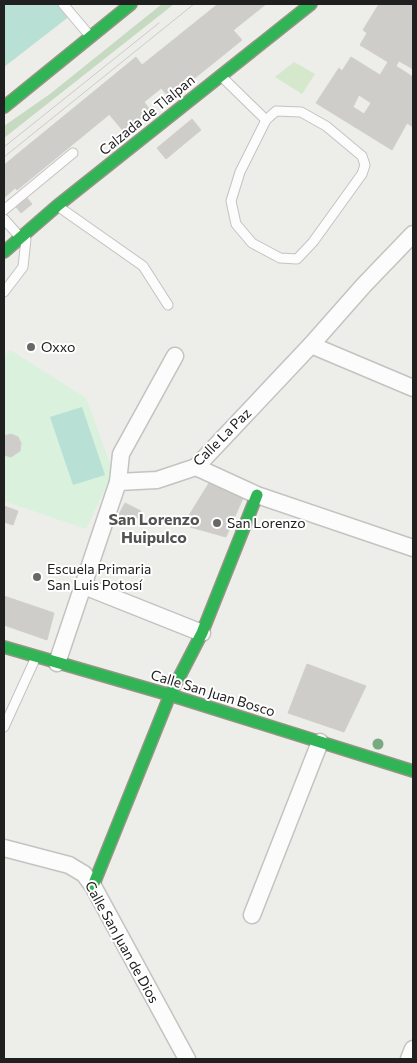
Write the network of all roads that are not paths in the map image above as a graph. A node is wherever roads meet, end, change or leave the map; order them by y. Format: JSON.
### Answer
{"nodes":[{"id":1,"x":63,"y":4,"type":"edge"},
{"id":2,"x":131,"y":4,"type":"edge"},
{"id":3,"x":310,"y":4,"type":"edge"},
{"id":4,"x":90,"y":36,"type":"junction"},
{"id":5,"x":221,"y":75,"type":"junction"},
{"id":6,"x":4,"y":107,"type":"edge"},
{"id":7,"x":266,"y":120,"type":"junction"},
{"id":8,"x":74,"y":154,"type":"dead end"},
{"id":9,"x":56,"y":206,"type":"junction"},
{"id":10,"x":4,"y":210,"type":"edge"},
{"id":11,"x":4,"y":219,"type":"edge"},
{"id":12,"x":413,"y":234,"type":"edge"},
{"id":13,"x":24,"y":236,"type":"junction"},
{"id":14,"x":4,"y":252,"type":"edge"},
{"id":15,"x":4,"y":292,"type":"edge"},
{"id":16,"x":168,"y":305,"type":"dead end"},
{"id":17,"x":311,"y":345,"type":"junction"},
{"id":18,"x":176,"y":356,"type":"dead end"},
{"id":19,"x":413,"y":388,"type":"edge"},
{"id":20,"x":196,"y":466,"type":"junction"},
{"id":21,"x":118,"y":482,"type":"junction"},
{"id":22,"x":257,"y":495,"type":"junction"},
{"id":23,"x":413,"y":548,"type":"edge"},
{"id":24,"x":84,"y":586,"type":"junction"},
{"id":25,"x":202,"y":632,"type":"junction"},
{"id":26,"x":4,"y":647,"type":"edge"},
{"id":27,"x":36,"y":657,"type":"junction"},
{"id":28,"x":57,"y":663,"type":"junction"},
{"id":29,"x":170,"y":695,"type":"junction"},
{"id":30,"x":4,"y":727,"type":"edge"},
{"id":31,"x":320,"y":742,"type":"junction"},
{"id":32,"x":413,"y":771,"type":"edge"},
{"id":33,"x":4,"y":848,"type":"edge"},
{"id":34,"x":93,"y":886,"type":"junction"},
{"id":35,"x":252,"y":916,"type":"dead end"},
{"id":36,"x":413,"y":1049,"type":"edge"},
{"id":37,"x":187,"y":1059,"type":"edge"},
{"id":38,"x":409,"y":1059,"type":"edge"}],
"edges":[{"from":1,"to":4,"type":"lane"},
{"from":2,"to":4,"type":"street"},
{"from":3,"to":5,"type":"street","name":"Calzada de Tlalpan"},
{"from":4,"to":6,"type":"street"},
{"from":5,"to":7,"type":"lane"},
{"from":5,"to":9,"type":"street","name":"Calzada de Tlalpan"},
{"from":7,"to":7,"type":"lane"},
{"from":8,"to":10,"type":"lane"},
{"from":9,"to":13,"type":"street","name":"Calzada de Tlalpan"},
{"from":9,"to":16,"type":"lane"},
{"from":11,"to":13,"type":"lane"},
{"from":12,"to":17,"type":"street","name":"Calle La Paz"},
{"from":13,"to":14,"type":"street","name":"Calzada de Tlalpan"},
{"from":13,"to":15,"type":"lane"},
{"from":17,"to":19,"type":"street"},
{"from":17,"to":20,"type":"street","name":"Calle La Paz"},
{"from":18,"to":21,"type":"street"},
{"from":20,"to":21,"type":"street","name":"Calle La Paz"},
{"from":20,"to":22,"type":"street"},
{"from":21,"to":24,"type":"street"},
{"from":22,"to":23,"type":"street"},
{"from":22,"to":25,"type":"street"},
{"from":24,"to":25,"type":"street"},
{"from":24,"to":28,"type":"street"},
{"from":25,"to":29,"type":"street"},
{"from":26,"to":27,"type":"street","name":"Calle San Juan Bosco"},
{"from":27,"to":28,"type":"street","name":"Calle San Juan Bosco"},
{"from":27,"to":30,"type":"lane"},
{"from":28,"to":29,"type":"street","name":"Calle San Juan Bosco"},
{"from":29,"to":31,"type":"street","name":"Calle San Juan Bosco"},
{"from":29,"to":34,"type":"street"},
{"from":31,"to":32,"type":"street","name":"Calle San Juan Bosco"},
{"from":31,"to":35,"type":"street"},
{"from":33,"to":34,"type":"street","name":"Calle San Juan de Dios"},
{"from":34,"to":37,"type":"street","name":"Calle San Juan de Dios"},
{"from":36,"to":38,"type":"street"}]}
